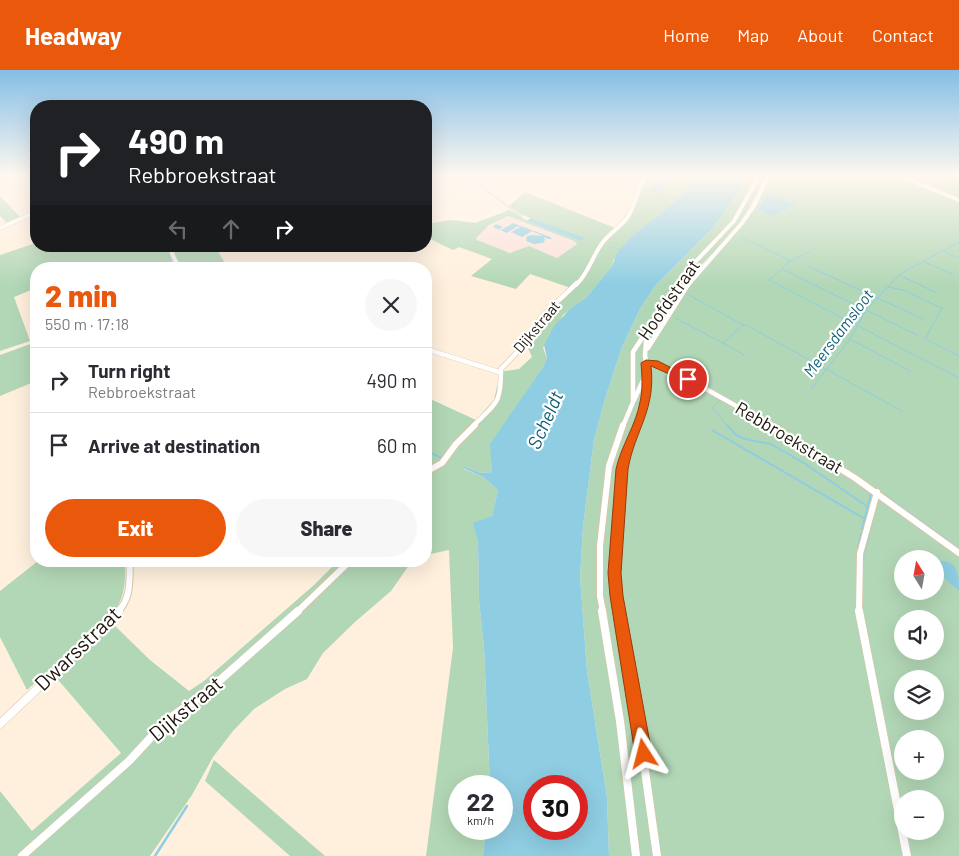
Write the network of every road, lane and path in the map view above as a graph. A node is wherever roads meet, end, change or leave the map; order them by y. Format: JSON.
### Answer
{"nodes":[{"id":1,"x":630,"y":213,"type":"edge"},
{"id":2,"x":740,"y":213,"type":"edge"},
{"id":3,"x":749,"y":213,"type":"edge"},
{"id":4,"x":30,"y":215,"type":"edge"},
{"id":5,"x":0,"y":228,"type":"edge"},
{"id":6,"x":647,"y":330,"type":"junction"},
{"id":7,"x":647,"y":350,"type":"junction"},
{"id":8,"x":432,"y":351,"type":"edge"},
{"id":9,"x":646,"y":363,"type":"junction"},
{"id":10,"x":499,"y":372,"type":"junction"},
{"id":11,"x":647,"y":372,"type":"junction"},
{"id":12,"x":633,"y":402,"type":"junction"},
{"id":13,"x":432,"y":469,"type":"edge"},
{"id":14,"x":877,"y":492,"type":"junction"},
{"id":15,"x":959,"y":553,"type":"edge"},
{"id":16,"x":130,"y":567,"type":"edge"},
{"id":17,"x":344,"y":567,"type":"edge"},
{"id":18,"x":0,"y":724,"type":"edge"},
{"id":19,"x":22,"y":856,"type":"edge"},
{"id":20,"x":636,"y":856,"type":"edge"},
{"id":21,"x":657,"y":856,"type":"edge"},
{"id":22,"x":907,"y":856,"type":"edge"}],
"edges":[{"from":1,"to":10,"type":"street","name":"Dijkstraat"},
{"from":2,"to":6,"type":"street","name":"Hoofdstraat"},
{"from":3,"to":7,"type":"street"},
{"from":4,"to":5,"type":"street"},
{"from":6,"to":7,"type":"street","name":"Hoofdstraat"},
{"from":6,"to":12,"type":"street","name":"Hoofdstraat"},
{"from":7,"to":9,"type":"street","name":"Hoofdstraat"},
{"from":8,"to":10,"type":"street"},
{"from":9,"to":11,"type":"street","name":"Hoofdstraat"},
{"from":9,"to":14,"type":"street","name":"Rebbroekstraat"},
{"from":10,"to":13,"type":"street"},
{"from":11,"to":12,"type":"street"},
{"from":11,"to":21,"type":"street","name":"Hoofdstraat"},
{"from":12,"to":20,"type":"street","name":"Hoofdstraat"},
{"from":14,"to":15,"type":"street","name":"Rebbroekstraat"},
{"from":14,"to":22,"type":"street"},
{"from":16,"to":18,"type":"street","name":"Dwarsstraat"},
{"from":17,"to":19,"type":"street","name":"Dijkstraat"}]}
